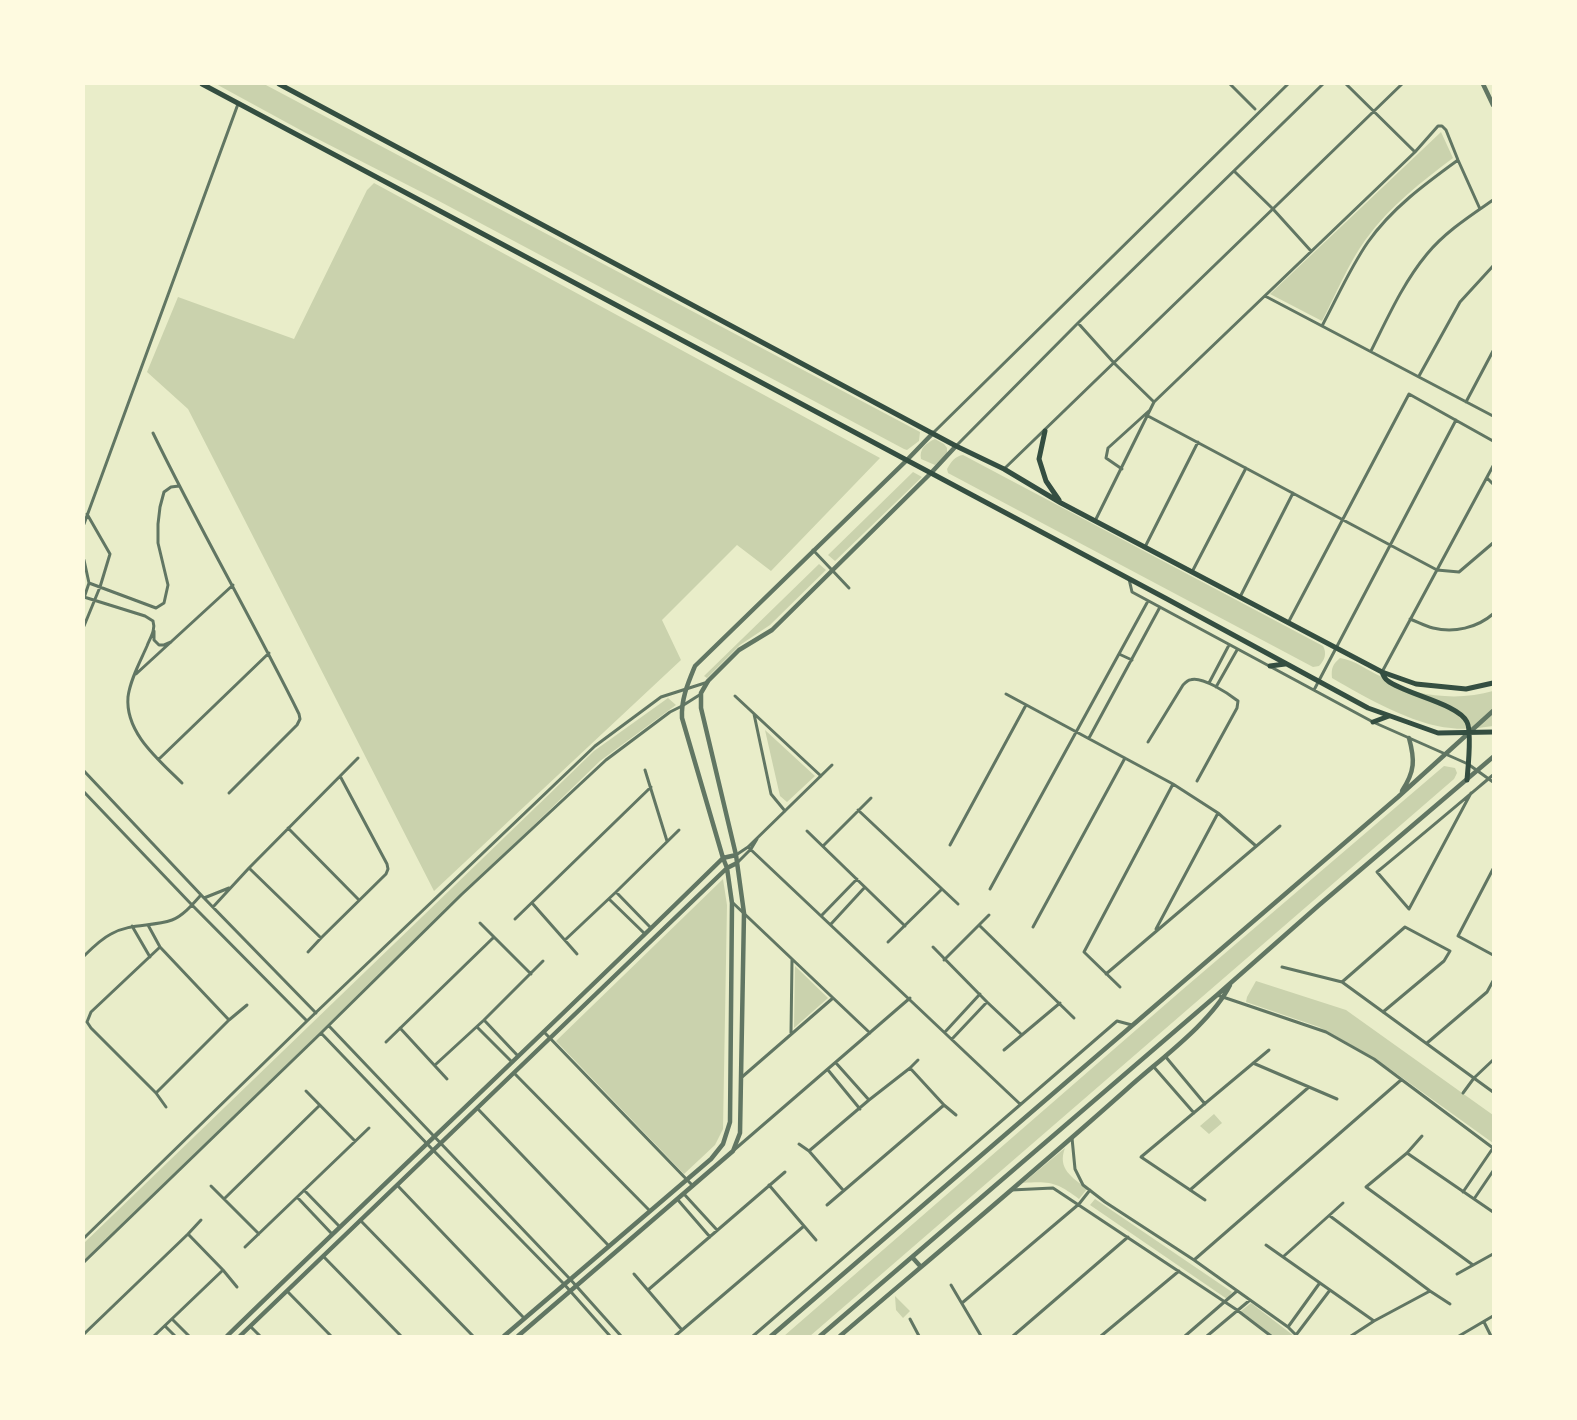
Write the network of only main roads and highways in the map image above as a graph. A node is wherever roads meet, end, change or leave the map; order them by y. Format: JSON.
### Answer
{"nodes":[{"id":1,"x":202,"y":84,"type":"edge"},
{"id":2,"x":279,"y":84,"type":"edge"},
{"id":3,"x":1044,"y":431,"type":"road end"},
{"id":4,"x":1061,"y":503,"type":"junction"},
{"id":5,"x":1286,"y":664,"type":"junction"},
{"id":6,"x":1270,"y":666,"type":"road end"},
{"id":7,"x":1382,"y":672,"type":"junction"},
{"id":8,"x":1493,"y":683,"type":"edge"},
{"id":9,"x":1389,"y":716,"type":"junction"},
{"id":10,"x":1373,"y":722,"type":"road end"},
{"id":11,"x":1493,"y":732,"type":"edge"},
{"id":12,"x":1469,"y":734,"type":"junction"},
{"id":13,"x":1466,"y":780,"type":"road end"}],
"edges":[{"from":1,"to":5,"type":"main road"},
{"from":2,"to":4,"type":"main road"},
{"from":3,"to":4,"type":"main road"},
{"from":4,"to":7,"type":"main road"},
{"from":5,"to":6,"type":"main road"},
{"from":5,"to":9,"type":"main road"},
{"from":7,"to":8,"type":"main road"},
{"from":7,"to":12,"type":"main road"},
{"from":9,"to":10,"type":"main road"},
{"from":9,"to":12,"type":"main road"},
{"from":11,"to":12,"type":"main road"},
{"from":12,"to":13,"type":"main road"}]}
